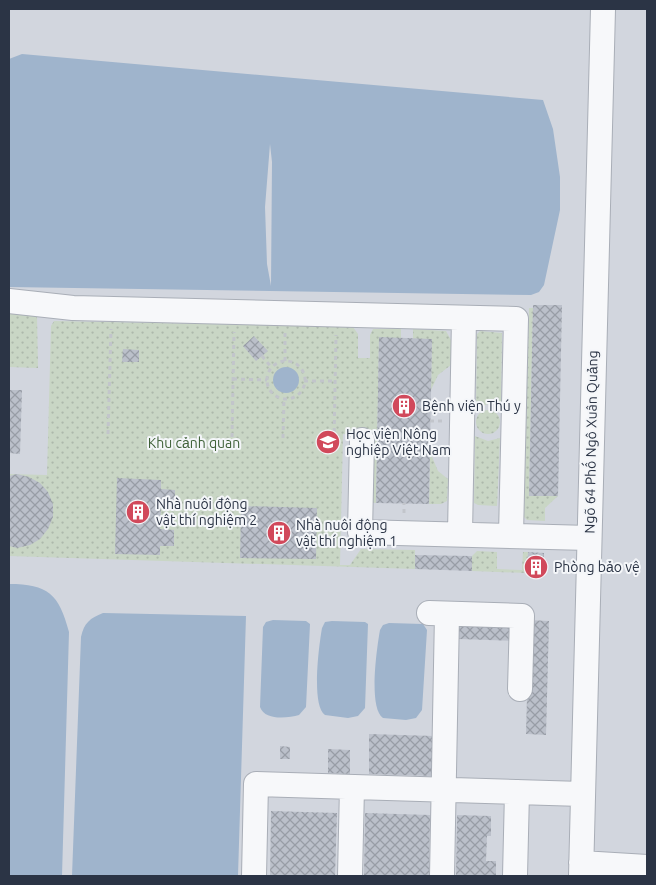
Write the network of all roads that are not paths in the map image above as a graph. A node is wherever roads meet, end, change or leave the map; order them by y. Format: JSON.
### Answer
{"nodes":[{"id":1,"x":604,"y":9,"type":"edge"},
{"id":2,"x":617,"y":9,"type":"edge"},
{"id":3,"x":601,"y":123,"type":"junction"},
{"id":4,"x":9,"y":301,"type":"edge"},
{"id":5,"x":464,"y":318,"type":"junction"},
{"id":6,"x":362,"y":440,"type":"dead end"},
{"id":7,"x":460,"y":534,"type":"junction"},
{"id":8,"x":511,"y":535,"type":"junction"},
{"id":9,"x":589,"y":538,"type":"junction"},
{"id":10,"x":520,"y":689,"type":"dead end"},
{"id":11,"x":352,"y":787,"type":"junction"},
{"id":12,"x":444,"y":790,"type":"junction"},
{"id":13,"x":517,"y":792,"type":"junction"},
{"id":14,"x":582,"y":794,"type":"junction"},
{"id":15,"x":647,"y":867,"type":"edge"},
{"id":16,"x":581,"y":870,"type":"edge"},
{"id":17,"x":254,"y":876,"type":"edge"},
{"id":18,"x":350,"y":876,"type":"edge"},
{"id":19,"x":442,"y":876,"type":"edge"},
{"id":20,"x":515,"y":876,"type":"edge"}],
"edges":[{"from":1,"to":3,"type":"street","name":"Ngõ 64 Phố Ngô Xuân Quảng"},
{"from":2,"to":3,"type":"street"},
{"from":3,"to":9,"type":"street","name":"Ngõ 64 Phố Ngô Xuân Quảng"},
{"from":4,"to":5,"type":"street"},
{"from":5,"to":7,"type":"street"},
{"from":5,"to":8,"type":"street"},
{"from":6,"to":7,"type":"street"},
{"from":7,"to":8,"type":"street"},
{"from":8,"to":9,"type":"street"},
{"from":9,"to":14,"type":"street","name":"Ngõ 64 Phố Ngô Xuân Quảng"},
{"from":10,"to":12,"type":"street"},
{"from":11,"to":12,"type":"street"},
{"from":11,"to":17,"type":"street"},
{"from":11,"to":18,"type":"street"},
{"from":12,"to":13,"type":"street"},
{"from":12,"to":19,"type":"street"},
{"from":13,"to":14,"type":"street"},
{"from":13,"to":20,"type":"street"},
{"from":14,"to":16,"type":"street","name":"Ngõ 64 Phố Ngô Xuân Quảng"},
{"from":15,"to":16,"type":"street"}]}
